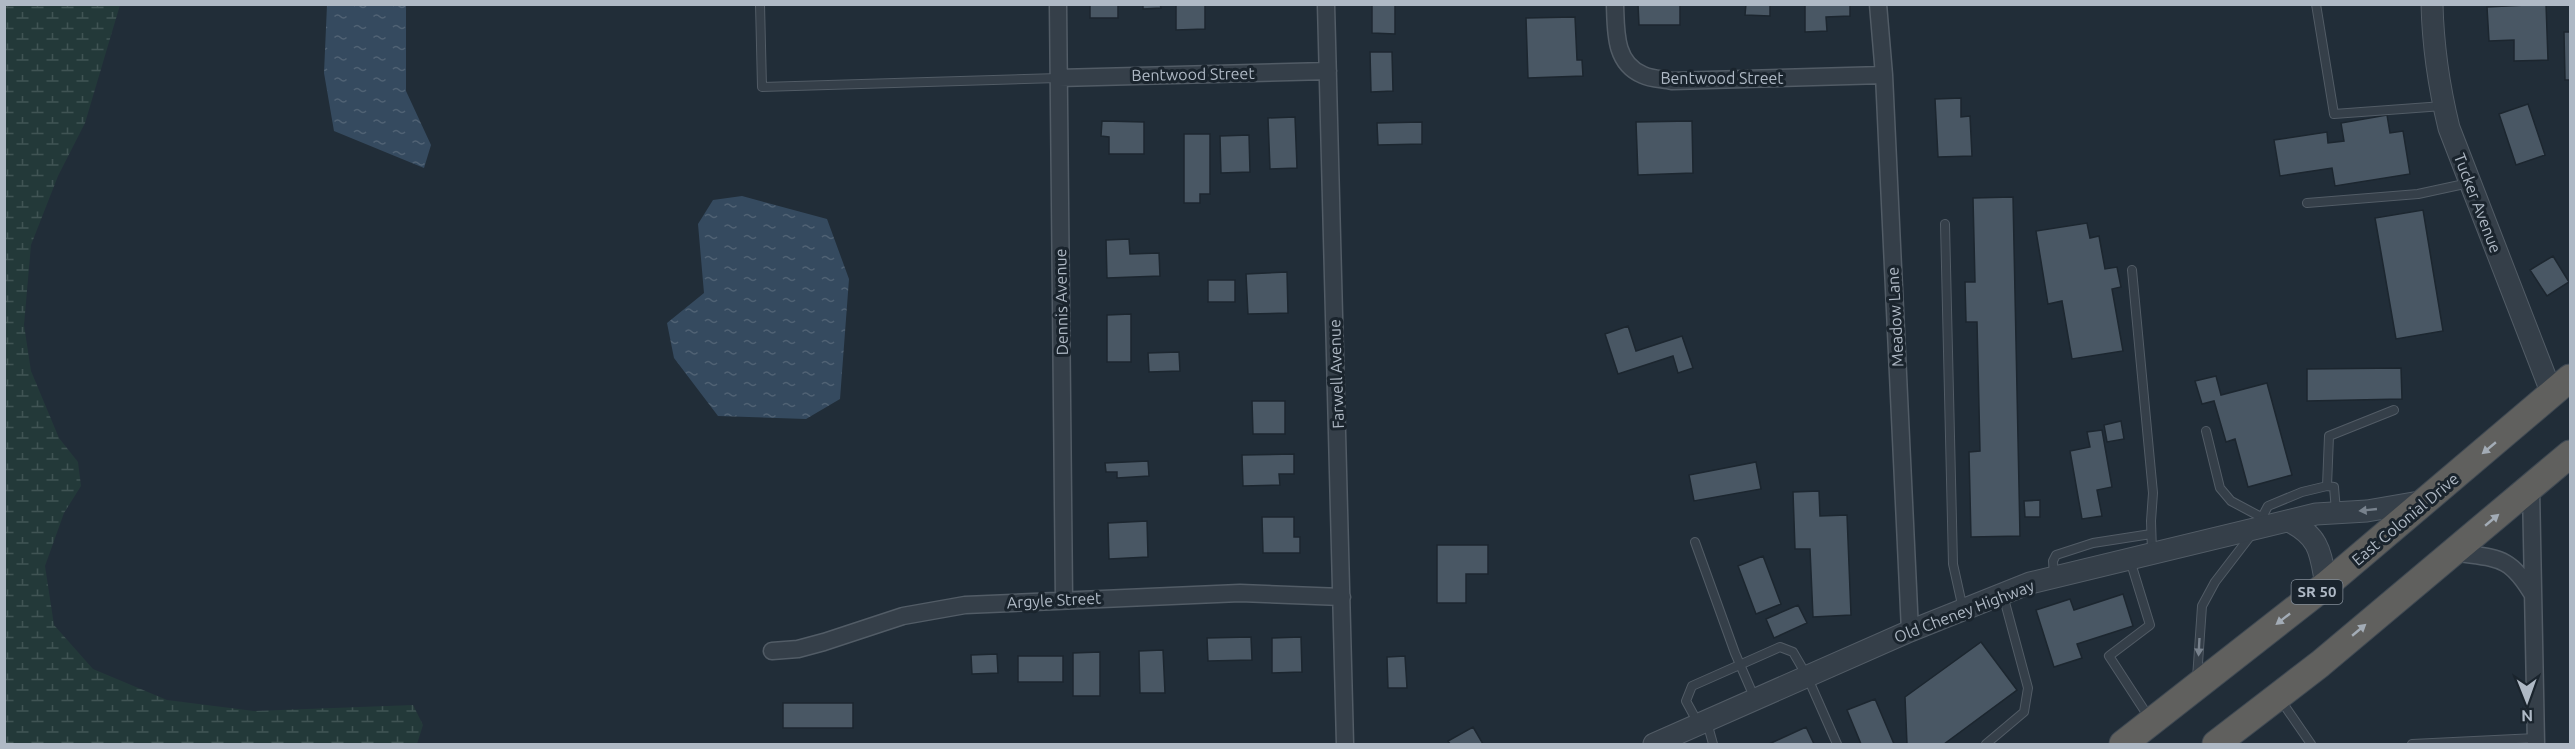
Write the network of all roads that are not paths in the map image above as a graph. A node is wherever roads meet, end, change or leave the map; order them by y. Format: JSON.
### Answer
{"nodes":[{"id":1,"x":760,"y":4,"type":"edge"},
{"id":2,"x":1058,"y":4,"type":"edge"},
{"id":3,"x":1326,"y":4,"type":"edge"},
{"id":4,"x":1615,"y":4,"type":"edge"},
{"id":5,"x":1878,"y":4,"type":"edge"},
{"id":6,"x":2316,"y":4,"type":"edge"},
{"id":7,"x":2432,"y":4,"type":"edge"},
{"id":8,"x":1328,"y":71,"type":"junction"},
{"id":9,"x":1884,"y":75,"type":"junction"},
{"id":10,"x":1058,"y":78,"type":"junction"},
{"id":11,"x":2443,"y":106,"type":"junction"},
{"id":12,"x":2470,"y":183,"type":"junction"},
{"id":13,"x":2307,"y":203,"type":"dead end"},
{"id":14,"x":1944,"y":224,"type":"dead end"},
{"id":15,"x":2132,"y":270,"type":"dead end"},
{"id":16,"x":2561,"y":386,"type":"edge"},
{"id":17,"x":2394,"y":410,"type":"dead end"},
{"id":18,"x":2206,"y":431,"type":"dead end"},
{"id":19,"x":2566,"y":457,"type":"edge"},
{"id":20,"x":2327,"y":486,"type":"junction"},
{"id":21,"x":2531,"y":488,"type":"junction"},
{"id":22,"x":2426,"y":501,"type":"junction"},
{"id":23,"x":2336,"y":512,"type":"junction"},
{"id":24,"x":2289,"y":521,"type":"junction"},
{"id":25,"x":2258,"y":523,"type":"junction"},
{"id":26,"x":1695,"y":542,"type":"dead end"},
{"id":27,"x":2152,"y":543,"type":"junction"},
{"id":28,"x":2453,"y":552,"type":"junction"},
{"id":29,"x":2130,"y":560,"type":"junction"},
{"id":30,"x":2054,"y":578,"type":"junction"},
{"id":31,"x":2326,"y":585,"type":"junction"},
{"id":32,"x":2003,"y":594,"type":"junction"},
{"id":33,"x":2534,"y":596,"type":"junction"},
{"id":34,"x":1342,"y":597,"type":"junction"},
{"id":35,"x":1064,"y":600,"type":"junction"},
{"id":36,"x":1963,"y":610,"type":"junction"},
{"id":37,"x":1910,"y":631,"type":"junction"},
{"id":38,"x":772,"y":651,"type":"dead end"},
{"id":39,"x":1740,"y":664,"type":"junction"},
{"id":40,"x":1807,"y":676,"type":"junction"},
{"id":41,"x":2187,"y":695,"type":"junction"},
{"id":42,"x":2278,"y":696,"type":"junction"},
{"id":43,"x":1755,"y":700,"type":"junction"},
{"id":44,"x":1703,"y":723,"type":"junction"},
{"id":45,"x":2146,"y":733,"type":"edge"},
{"id":46,"x":2536,"y":741,"type":"edge"},
{"id":47,"x":2461,"y":743,"type":"edge"},
{"id":48,"x":1345,"y":744,"type":"edge"},
{"id":49,"x":1654,"y":744,"type":"edge"},
{"id":50,"x":1713,"y":744,"type":"edge"},
{"id":51,"x":1837,"y":744,"type":"edge"},
{"id":52,"x":1986,"y":744,"type":"edge"},
{"id":53,"x":2123,"y":744,"type":"edge"},
{"id":54,"x":2216,"y":744,"type":"edge"},
{"id":55,"x":2310,"y":744,"type":"edge"},
{"id":56,"x":2412,"y":744,"type":"edge"}],
"edges":[{"from":1,"to":10,"type":"lane"},
{"from":2,"to":10,"type":"street","name":"Dennis Avenue"},
{"from":3,"to":8,"type":"street","name":"Farwell Avenue"},
{"from":4,"to":9,"type":"street","name":"Bentwood Street"},
{"from":5,"to":9,"type":"street","name":"Meadow Lane"},
{"from":6,"to":11,"type":"lane"},
{"from":7,"to":11,"type":"street","name":"Tucker Avenue"},
{"from":8,"to":10,"type":"street","name":"Bentwood Street"},
{"from":8,"to":34,"type":"street","name":"Farwell Avenue"},
{"from":9,"to":37,"type":"street","name":"Meadow Lane"},
{"from":10,"to":35,"type":"street","name":"Dennis Avenue"},
{"from":11,"to":12,"type":"street","name":"Tucker Avenue"},
{"from":12,"to":13,"type":"lane"},
{"from":12,"to":16,"type":"street","name":"Tucker Avenue"},
{"from":14,"to":36,"type":"lane"},
{"from":15,"to":27,"type":"lane"},
{"from":16,"to":22,"type":"highway","name":"East Colonial Drive","number":"SR 50","one_way":true},
{"from":17,"to":20,"type":"lane"},
{"from":18,"to":25,"type":"lane"},
{"from":19,"to":21,"type":"highway"},
{"from":20,"to":23,"type":"lane"},
{"from":20,"to":25,"type":"lane"},
{"from":28,"to":21,"type":"highway","one_way":true},
{"from":21,"to":33,"type":"street"},
{"from":22,"to":23,"type":"street","name":"Old Cheney Highway","one_way":true},
{"from":22,"to":31,"type":"highway","name":"East Colonial Drive","number":"SR 50"},
{"from":23,"to":24,"type":"street","name":"Old Cheney Highway"},
{"from":24,"to":25,"type":"street","name":"Old Cheney Highway"},
{"from":24,"to":31,"type":"street"},
{"from":25,"to":27,"type":"street","name":"Old Cheney Highway"},
{"from":25,"to":41,"type":"lane","one_way":true},
{"from":26,"to":39,"type":"lane"},
{"from":27,"to":29,"type":"street","name":"Old Cheney Highway"},
{"from":27,"to":30,"type":"lane"},
{"from":28,"to":33,"type":"street"},
{"from":42,"to":28,"type":"highway","one_way":true},
{"from":29,"to":30,"type":"street","name":"Old Cheney Highway"},
{"from":29,"to":45,"type":"lane"},
{"from":30,"to":32,"type":"street","name":"Old Cheney Highway"},
{"from":31,"to":41,"type":"highway","name":"East Colonial Drive","number":"SR 50","one_way":true},
{"from":32,"to":36,"type":"street","name":"Old Cheney Highway"},
{"from":32,"to":52,"type":"lane"},
{"from":33,"to":46,"type":"street"},
{"from":34,"to":35,"type":"street","name":"Argyle Street"},
{"from":34,"to":48,"type":"street","name":"Farwell Avenue"},
{"from":35,"to":38,"type":"street","name":"Argyle Street"},
{"from":36,"to":37,"type":"street","name":"Old Cheney Highway"},
{"from":37,"to":40,"type":"street","name":"Old Cheney Highway"},
{"from":39,"to":40,"type":"lane"},
{"from":39,"to":43,"type":"lane"},
{"from":39,"to":44,"type":"lane"},
{"from":40,"to":43,"type":"street","name":"Old Cheney Highway"},
{"from":40,"to":51,"type":"lane"},
{"from":41,"to":45,"type":"highway","name":"East Colonial Drive"},
{"from":42,"to":54,"type":"highway"},
{"from":42,"to":55,"type":"lane"},
{"from":43,"to":44,"type":"street","name":"Old Cheney Highway"},
{"from":44,"to":49,"type":"street","name":"Old Cheney Highway"},
{"from":44,"to":50,"type":"lane"},
{"from":45,"to":53,"type":"highway"},
{"from":46,"to":47,"type":"lane"},
{"from":47,"to":56,"type":"lane"}]}
